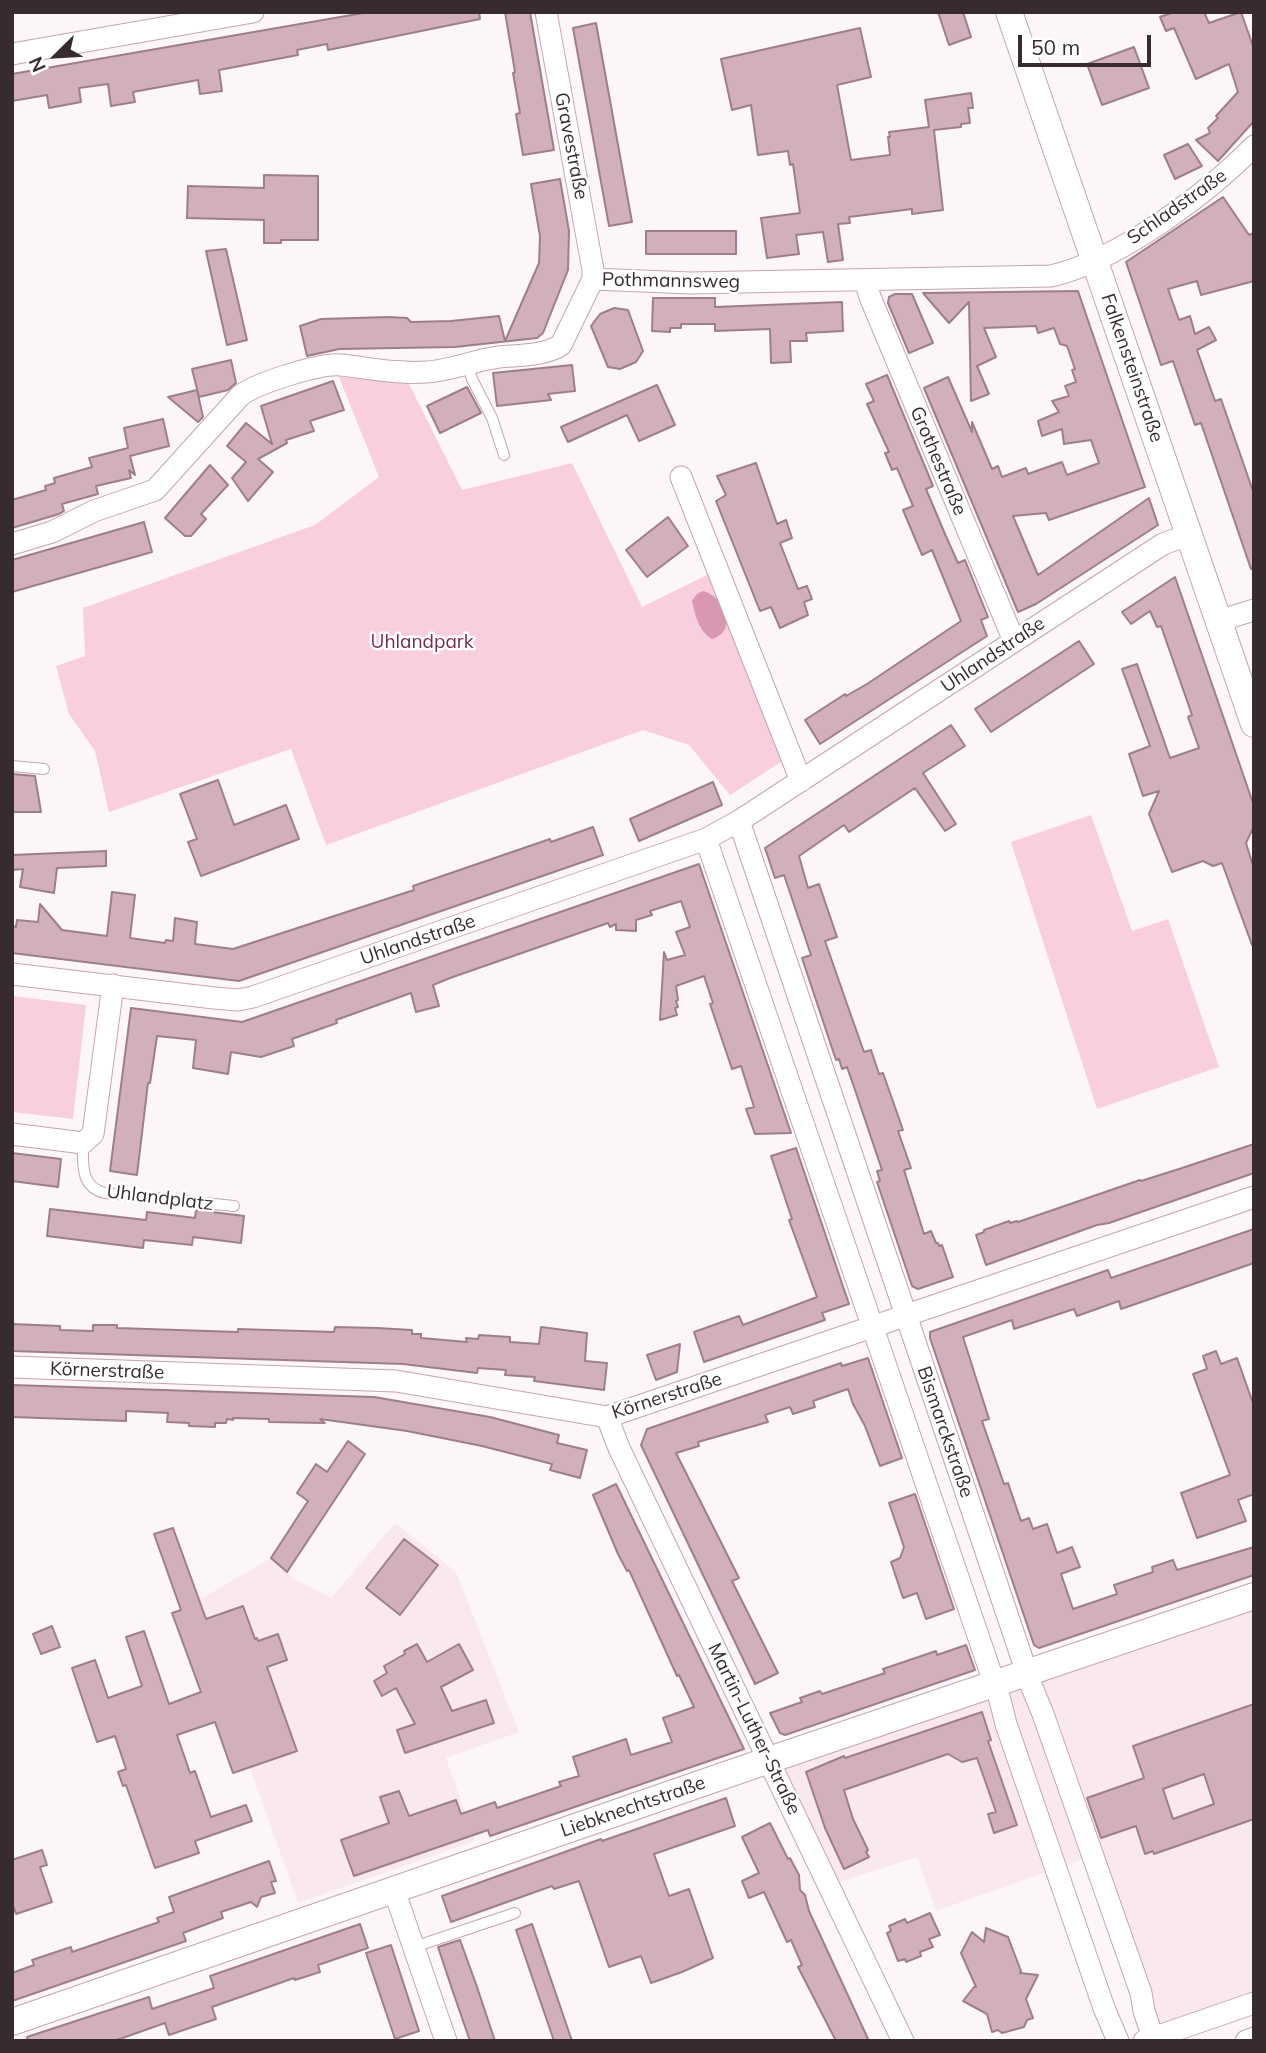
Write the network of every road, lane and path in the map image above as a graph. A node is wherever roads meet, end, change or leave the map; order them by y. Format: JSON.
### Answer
{"nodes":[{"id":1,"x":253,"y":12,"type":"edge"},
{"id":2,"x":546,"y":12,"type":"edge"},
{"id":3,"x":1009,"y":12,"type":"edge"},
{"id":4,"x":202,"y":17,"type":"edge"},
{"id":5,"x":12,"y":54,"type":"edge"},
{"id":6,"x":1254,"y":146,"type":"edge"},
{"id":7,"x":1095,"y":260,"type":"junction"},
{"id":8,"x":593,"y":279,"type":"junction"},
{"id":9,"x":865,"y":280,"type":"junction"},
{"id":10,"x":467,"y":363,"type":"junction"},
{"id":11,"x":504,"y":454,"type":"dead end"},
{"id":12,"x":681,"y":477,"type":"dead end"},
{"id":13,"x":1188,"y":535,"type":"junction"},
{"id":14,"x":12,"y":544,"type":"edge"},
{"id":15,"x":1254,"y":610,"type":"edge"},
{"id":16,"x":1218,"y":621,"type":"junction"},
{"id":17,"x":1014,"y":640,"type":"junction"},
{"id":18,"x":1254,"y":724,"type":"edge"},
{"id":19,"x":12,"y":766,"type":"edge"},
{"id":20,"x":44,"y":769,"type":"dead end"},
{"id":21,"x":801,"y":781,"type":"junction"},
{"id":22,"x":739,"y":821,"type":"junction"},
{"id":23,"x":706,"y":839,"type":"junction"},
{"id":24,"x":12,"y":974,"type":"edge"},
{"id":25,"x":113,"y":985,"type":"junction"},
{"id":26,"x":12,"y":1134,"type":"edge"},
{"id":27,"x":83,"y":1143,"type":"junction"},
{"id":28,"x":1254,"y":1197,"type":"edge"},
{"id":29,"x":234,"y":1206,"type":"dead end"},
{"id":30,"x":906,"y":1315,"type":"junction"},
{"id":31,"x":872,"y":1326,"type":"junction"},
{"id":32,"x":12,"y":1367,"type":"edge"},
{"id":33,"x":607,"y":1417,"type":"junction"},
{"id":34,"x":1254,"y":1596,"type":"edge"},
{"id":35,"x":1028,"y":1672,"type":"junction"},
{"id":36,"x":994,"y":1684,"type":"junction"},
{"id":37,"x":769,"y":1760,"type":"junction"},
{"id":38,"x":394,"y":1890,"type":"junction"},
{"id":39,"x":515,"y":1913,"type":"dead end"},
{"id":40,"x":414,"y":1947,"type":"junction"},
{"id":41,"x":1254,"y":2003,"type":"edge"},
{"id":42,"x":12,"y":2022,"type":"edge"},
{"id":43,"x":1254,"y":2038,"type":"edge"},
{"id":44,"x":1150,"y":2040,"type":"edge"},
{"id":45,"x":446,"y":2041,"type":"edge"},
{"id":46,"x":903,"y":2041,"type":"edge"},
{"id":47,"x":1118,"y":2041,"type":"edge"},
{"id":48,"x":1245,"y":2041,"type":"edge"}],
"edges":[{"from":1,"to":4,"type":"street"},
{"from":2,"to":8,"type":"street","name":"Gravestraße"},
{"from":3,"to":7,"type":"street","name":"Falkensteinstraße"},
{"from":4,"to":5,"type":"street"},
{"from":6,"to":7,"type":"street","name":"Schladstraße"},
{"from":7,"to":9,"type":"street","name":"Pothmannsweg"},
{"from":7,"to":13,"type":"street","name":"Falkensteinstraße"},
{"from":8,"to":9,"type":"street","name":"Pothmannsweg"},
{"from":8,"to":10,"type":"street","name":"Pothmannsweg"},
{"from":9,"to":17,"type":"street","name":"Grothestraße"},
{"from":10,"to":11,"type":"lane"},
{"from":10,"to":14,"type":"street","name":"Pothmannsweg"},
{"from":12,"to":21,"type":"street"},
{"from":13,"to":16,"type":"street","name":"Falkensteinstraße"},
{"from":13,"to":17,"type":"street","name":"Uhlandstraße"},
{"from":15,"to":16,"type":"street"},
{"from":16,"to":18,"type":"street","name":"Falkensteinstraße"},
{"from":17,"to":21,"type":"street","name":"Uhlandstraße"},
{"from":19,"to":20,"type":"lane"},
{"from":21,"to":22,"type":"street","name":"Uhlandstraße"},
{"from":22,"to":23,"type":"street","name":"Uhlandstraße"},
{"from":22,"to":30,"type":"street","name":"Bismarckstraße"},
{"from":23,"to":25,"type":"street","name":"Uhlandstraße"},
{"from":23,"to":31,"type":"street","name":"Bismarckstraße"},
{"from":24,"to":25,"type":"street","name":"Uhlandstraße"},
{"from":25,"to":27,"type":"street","name":"Uhlandplatz"},
{"from":26,"to":27,"type":"street"},
{"from":27,"to":29,"type":"lane","name":"Uhlandplatz"},
{"from":28,"to":30,"type":"street","name":"Körnerstraße"},
{"from":30,"to":31,"type":"street","name":"Körnerstraße"},
{"from":30,"to":35,"type":"street","name":"Bismarckstraße"},
{"from":31,"to":33,"type":"street","name":"Körnerstraße"},
{"from":31,"to":36,"type":"street","name":"Bismarckstraße"},
{"from":32,"to":33,"type":"street","name":"Körnerstraße"},
{"from":33,"to":37,"type":"street","name":"Martin-Luther-Straße"},
{"from":34,"to":35,"type":"street","name":"Liebknechtstraße"},
{"from":35,"to":36,"type":"street","name":"Liebknechtstraße"},
{"from":35,"to":44,"type":"street","name":"Bismarckstraße"},
{"from":36,"to":37,"type":"street","name":"Liebknechtstraße"},
{"from":36,"to":47,"type":"street","name":"Bismarckstraße"},
{"from":37,"to":38,"type":"street","name":"Liebknechtstraße"},
{"from":37,"to":46,"type":"street","name":"Martin-Luther-Straße"},
{"from":38,"to":40,"type":"street"},
{"from":38,"to":42,"type":"street","name":"Liebknechtstraße"},
{"from":39,"to":40,"type":"lane"},
{"from":40,"to":45,"type":"street"},
{"from":41,"to":44,"type":"street"},
{"from":43,"to":48,"type":"street"}]}
